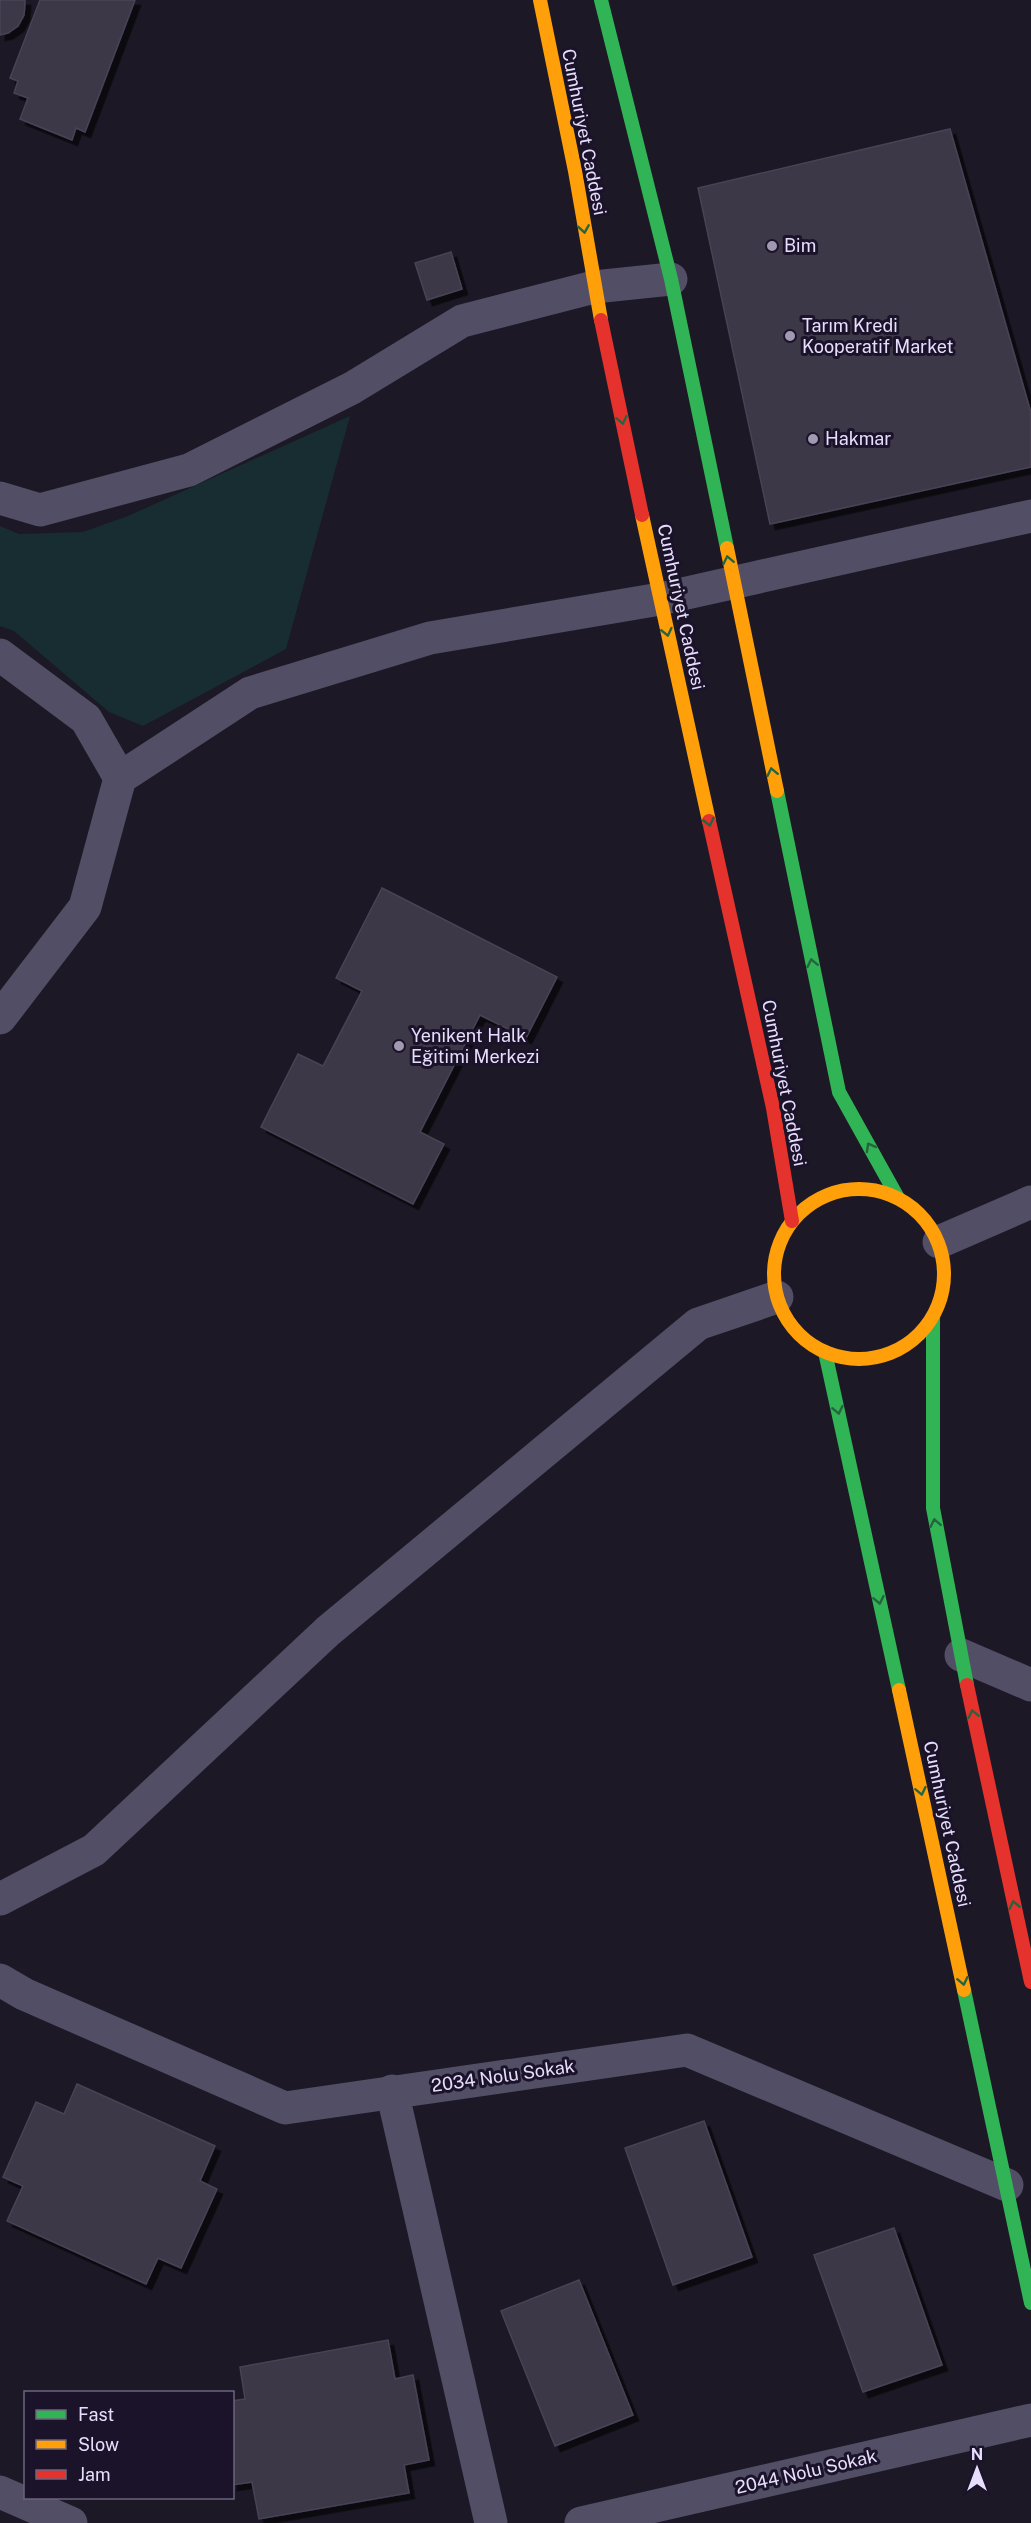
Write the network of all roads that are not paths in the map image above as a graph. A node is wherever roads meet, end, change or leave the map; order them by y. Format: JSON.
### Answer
{"nodes":[{"id":1,"x":540,"y":0,"type":"edge"},
{"id":2,"x":601,"y":0,"type":"edge"},
{"id":3,"x":671,"y":279,"type":"junction"},
{"id":4,"x":594,"y":287,"type":"junction"},
{"id":5,"x":0,"y":498,"type":"edge"},
{"id":6,"x":1031,"y":516,"type":"edge"},
{"id":7,"x":733,"y":584,"type":"junction"},
{"id":8,"x":660,"y":599,"type":"junction"},
{"id":9,"x":0,"y":655,"type":"edge"},
{"id":10,"x":120,"y":777,"type":"junction"},
{"id":11,"x":0,"y":1018,"type":"edge"},
{"id":12,"x":898,"y":1198,"type":"junction"},
{"id":13,"x":1031,"y":1202,"type":"edge"},
{"id":14,"x":792,"y":1221,"type":"junction"},
{"id":15,"x":939,"y":1242,"type":"junction"},
{"id":16,"x":777,"y":1297,"type":"junction"},
{"id":17,"x":933,"y":1318,"type":"junction"},
{"id":18,"x":825,"y":1352,"type":"junction"},
{"id":19,"x":961,"y":1655,"type":"junction"},
{"id":20,"x":1031,"y":1685,"type":"edge"},
{"id":21,"x":0,"y":1899,"type":"edge"},
{"id":22,"x":0,"y":1980,"type":"edge"},
{"id":23,"x":1031,"y":1982,"type":"edge"},
{"id":24,"x":392,"y":2091,"type":"junction"},
{"id":25,"x":1007,"y":2185,"type":"junction"},
{"id":26,"x":1031,"y":2303,"type":"edge"},
{"id":27,"x":1031,"y":2420,"type":"edge"},
{"id":28,"x":0,"y":2492,"type":"edge"},
{"id":29,"x":71,"y":2523,"type":"edge"},
{"id":30,"x":491,"y":2523,"type":"edge"},
{"id":31,"x":581,"y":2523,"type":"edge"}],
"edges":[{"from":1,"to":4,"type":"street","name":"Cumhuriyet Caddesi","one_way":true},
{"from":2,"to":3,"type":"street"},
{"from":3,"to":4,"type":"street"},
{"from":7,"to":3,"type":"street","one_way":true},
{"from":4,"to":5,"type":"street"},
{"from":4,"to":8,"type":"street","name":"Cumhuriyet Caddesi","one_way":true},
{"from":6,"to":7,"type":"street"},
{"from":7,"to":8,"type":"street"},
{"from":12,"to":7,"type":"street","one_way":true},
{"from":8,"to":10,"type":"street"},
{"from":8,"to":14,"type":"street","name":"Cumhuriyet Caddesi","one_way":true},
{"from":9,"to":10,"type":"street"},
{"from":10,"to":11,"type":"street"},
{"from":12,"to":14,"type":"street"},
{"from":12,"to":15,"type":"street"},
{"from":13,"to":15,"type":"street"},
{"from":14,"to":16,"type":"street"},
{"from":15,"to":17,"type":"street"},
{"from":16,"to":18,"type":"street"},
{"from":16,"to":21,"type":"street"},
{"from":17,"to":18,"type":"street"},
{"from":19,"to":17,"type":"street","one_way":true},
{"from":18,"to":25,"type":"street","name":"Cumhuriyet Caddesi","one_way":true},
{"from":19,"to":20,"type":"street"},
{"from":23,"to":19,"type":"street","one_way":true},
{"from":22,"to":24,"type":"street","name":"2034 Nolu Sokak"},
{"from":24,"to":25,"type":"street","name":"2034 Nolu Sokak"},
{"from":24,"to":30,"type":"street"},
{"from":25,"to":26,"type":"street","name":"Cumhuriyet Caddesi"},
{"from":27,"to":31,"type":"street","name":"2044 Nolu Sokak"},
{"from":28,"to":29,"type":"street"}]}
